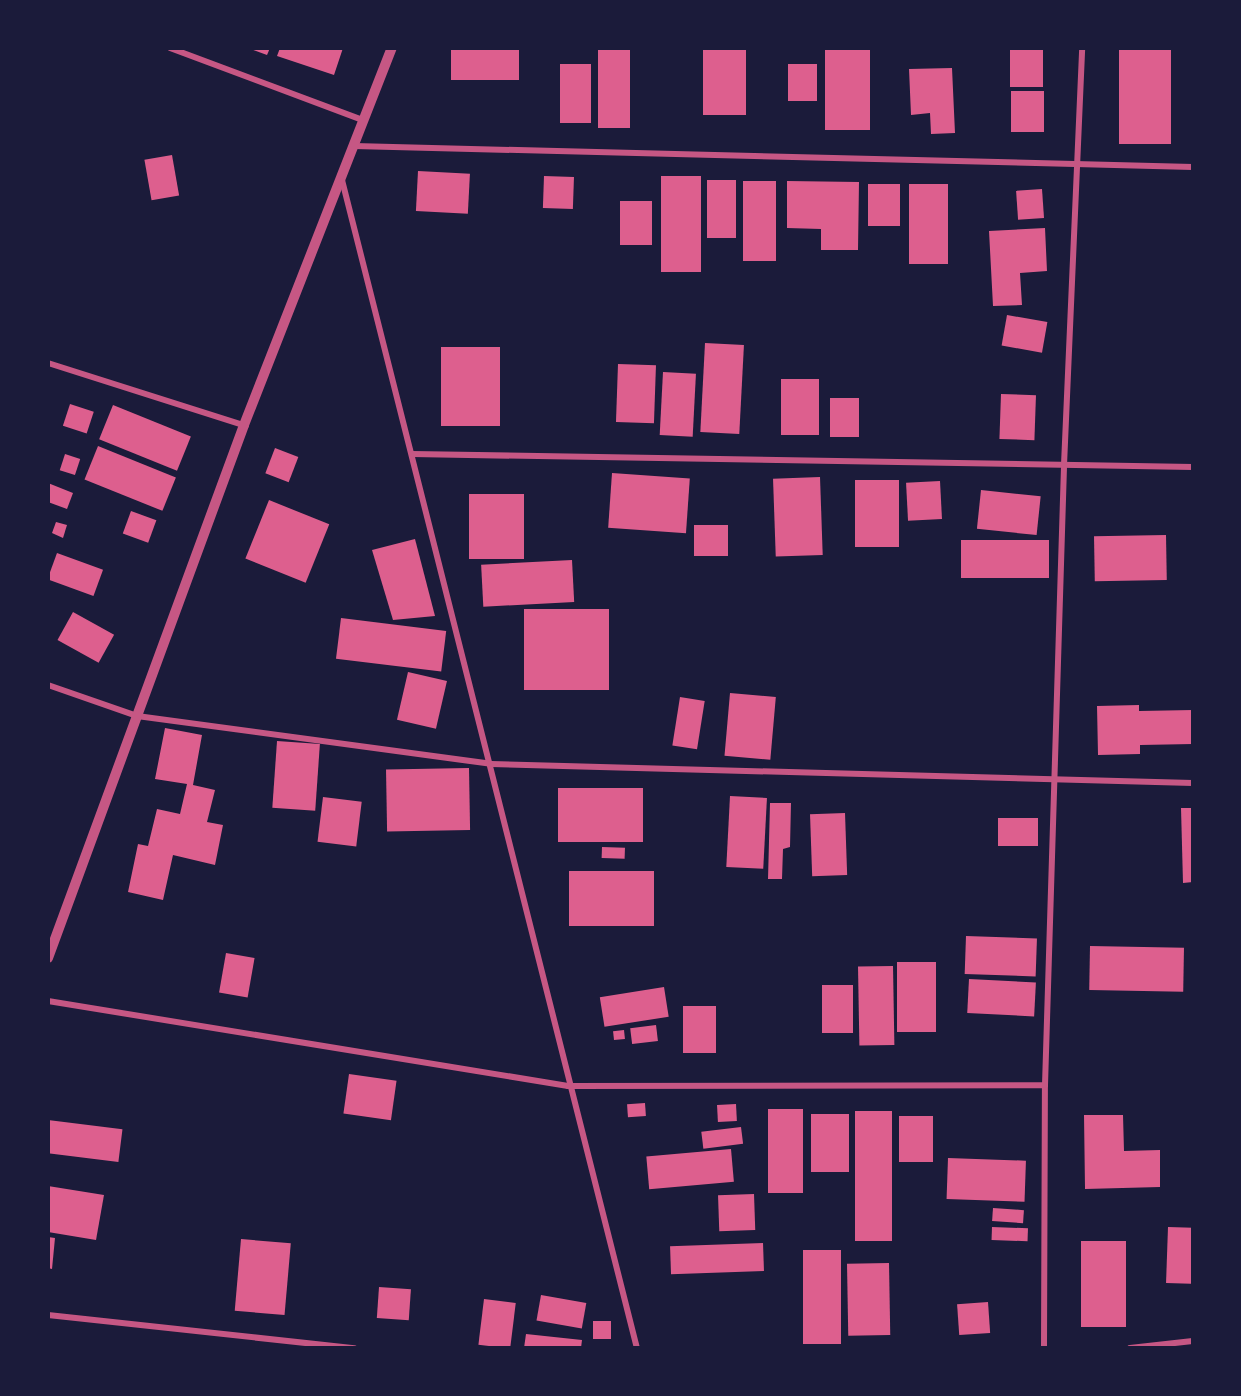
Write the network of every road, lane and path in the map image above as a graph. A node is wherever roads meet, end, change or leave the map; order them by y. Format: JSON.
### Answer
{"nodes":[{"id":1,"x":170,"y":48,"type":"edge"},
{"id":2,"x":392,"y":48,"type":"edge"},
{"id":3,"x":1082,"y":48,"type":"edge"},
{"id":4,"x":363,"y":120,"type":"junction"},
{"id":5,"x":354,"y":146,"type":"junction"},
{"id":6,"x":1080,"y":164,"type":"junction"},
{"id":7,"x":1193,"y":167,"type":"edge"},
{"id":8,"x":341,"y":178,"type":"junction"},
{"id":9,"x":48,"y":363,"type":"edge"},
{"id":10,"x":244,"y":425,"type":"junction"},
{"id":11,"x":412,"y":454,"type":"junction"},
{"id":12,"x":1064,"y":465,"type":"junction"},
{"id":13,"x":1193,"y":466,"type":"edge"},
{"id":14,"x":48,"y":685,"type":"edge"},
{"id":15,"x":137,"y":716,"type":"junction"},
{"id":16,"x":491,"y":764,"type":"junction"},
{"id":17,"x":1055,"y":778,"type":"junction"},
{"id":18,"x":1193,"y":783,"type":"edge"},
{"id":19,"x":48,"y":958,"type":"edge"},
{"id":20,"x":48,"y":1001,"type":"edge"},
{"id":21,"x":1046,"y":1085,"type":"junction"},
{"id":22,"x":568,"y":1086,"type":"junction"},
{"id":23,"x":48,"y":1315,"type":"edge"},
{"id":24,"x":1193,"y":1341,"type":"edge"},
{"id":25,"x":354,"y":1348,"type":"edge"},
{"id":26,"x":637,"y":1348,"type":"edge"},
{"id":27,"x":1044,"y":1348,"type":"edge"},
{"id":28,"x":1130,"y":1348,"type":"edge"}],
"edges":[{"from":1,"to":4,"type":"street"},
{"from":2,"to":4,"type":"street"},
{"from":3,"to":6,"type":"street"},
{"from":4,"to":5,"type":"street"},
{"from":5,"to":6,"type":"street"},
{"from":5,"to":8,"type":"street"},
{"from":6,"to":7,"type":"street"},
{"from":6,"to":12,"type":"street"},
{"from":8,"to":10,"type":"street"},
{"from":8,"to":11,"type":"street"},
{"from":9,"to":10,"type":"street"},
{"from":10,"to":15,"type":"street"},
{"from":11,"to":12,"type":"street"},
{"from":11,"to":16,"type":"street"},
{"from":12,"to":13,"type":"street"},
{"from":12,"to":17,"type":"street"},
{"from":14,"to":15,"type":"street"},
{"from":15,"to":16,"type":"street"},
{"from":15,"to":19,"type":"street"},
{"from":16,"to":17,"type":"street"},
{"from":16,"to":22,"type":"street"},
{"from":17,"to":18,"type":"street"},
{"from":17,"to":21,"type":"street"},
{"from":20,"to":22,"type":"street"},
{"from":21,"to":22,"type":"street"},
{"from":21,"to":27,"type":"street"},
{"from":22,"to":26,"type":"street"},
{"from":23,"to":25,"type":"street"},
{"from":24,"to":28,"type":"street"}]}
